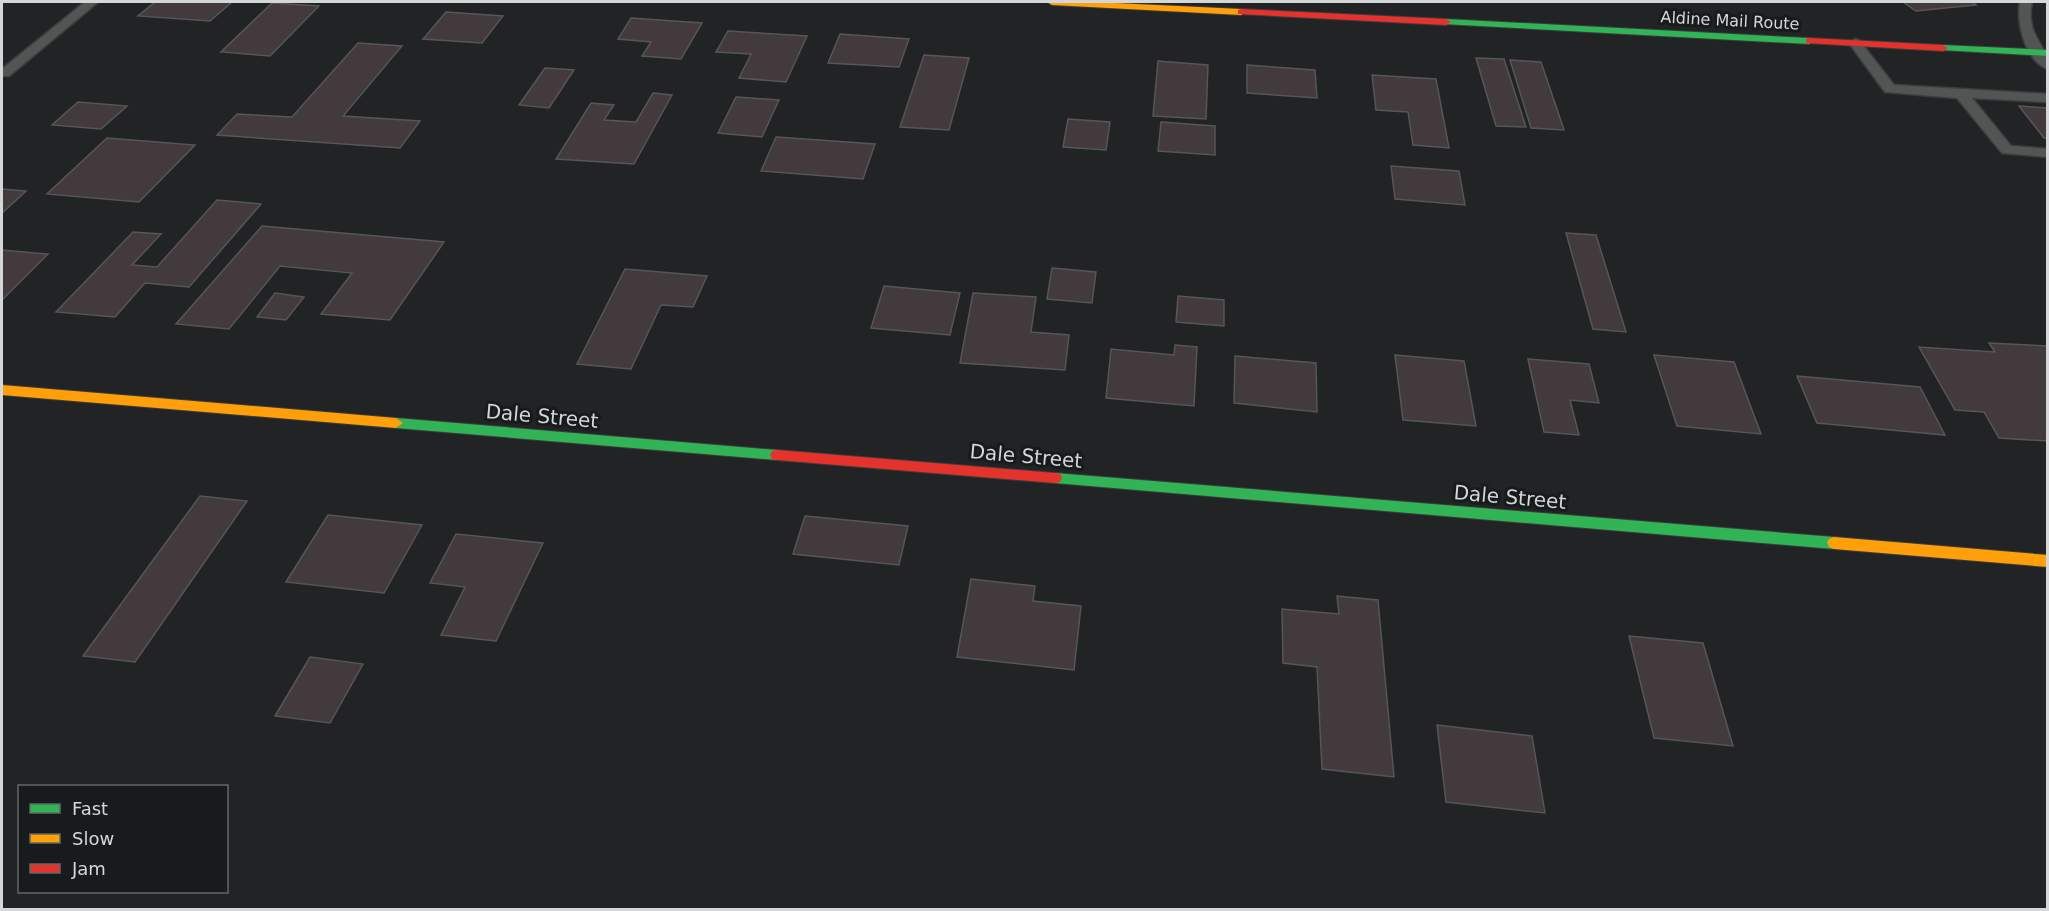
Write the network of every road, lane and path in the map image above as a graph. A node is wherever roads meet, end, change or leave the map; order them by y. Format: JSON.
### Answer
{"nodes":[{"id":1,"x":92,"y":2,"type":"edge"},
{"id":2,"x":1052,"y":2,"type":"edge"},
{"id":3,"x":2026,"y":2,"type":"edge"},
{"id":4,"x":1855,"y":43,"type":"junction"},
{"id":5,"x":2042,"y":53,"type":"edge"},
{"id":6,"x":2048,"y":65,"type":"edge"},
{"id":7,"x":4,"y":73,"type":"dead end"},
{"id":8,"x":1961,"y":94,"type":"junction"},
{"id":9,"x":2048,"y":98,"type":"edge"},
{"id":10,"x":2048,"y":153,"type":"edge"},
{"id":11,"x":2,"y":390,"type":"edge"},
{"id":12,"x":2048,"y":561,"type":"edge"}],
"edges":[{"from":1,"to":7,"type":"lane"},
{"from":2,"to":4,"type":"street","name":"Aldine Mail Route"},
{"from":3,"to":5,"type":"lane"},
{"from":4,"to":5,"type":"street","name":"Aldine Mail Route"},
{"from":4,"to":8,"type":"lane"},
{"from":5,"to":6,"type":"lane"},
{"from":8,"to":9,"type":"lane"},
{"from":8,"to":10,"type":"lane"},
{"from":11,"to":12,"type":"street","name":"Dale Street"}]}
